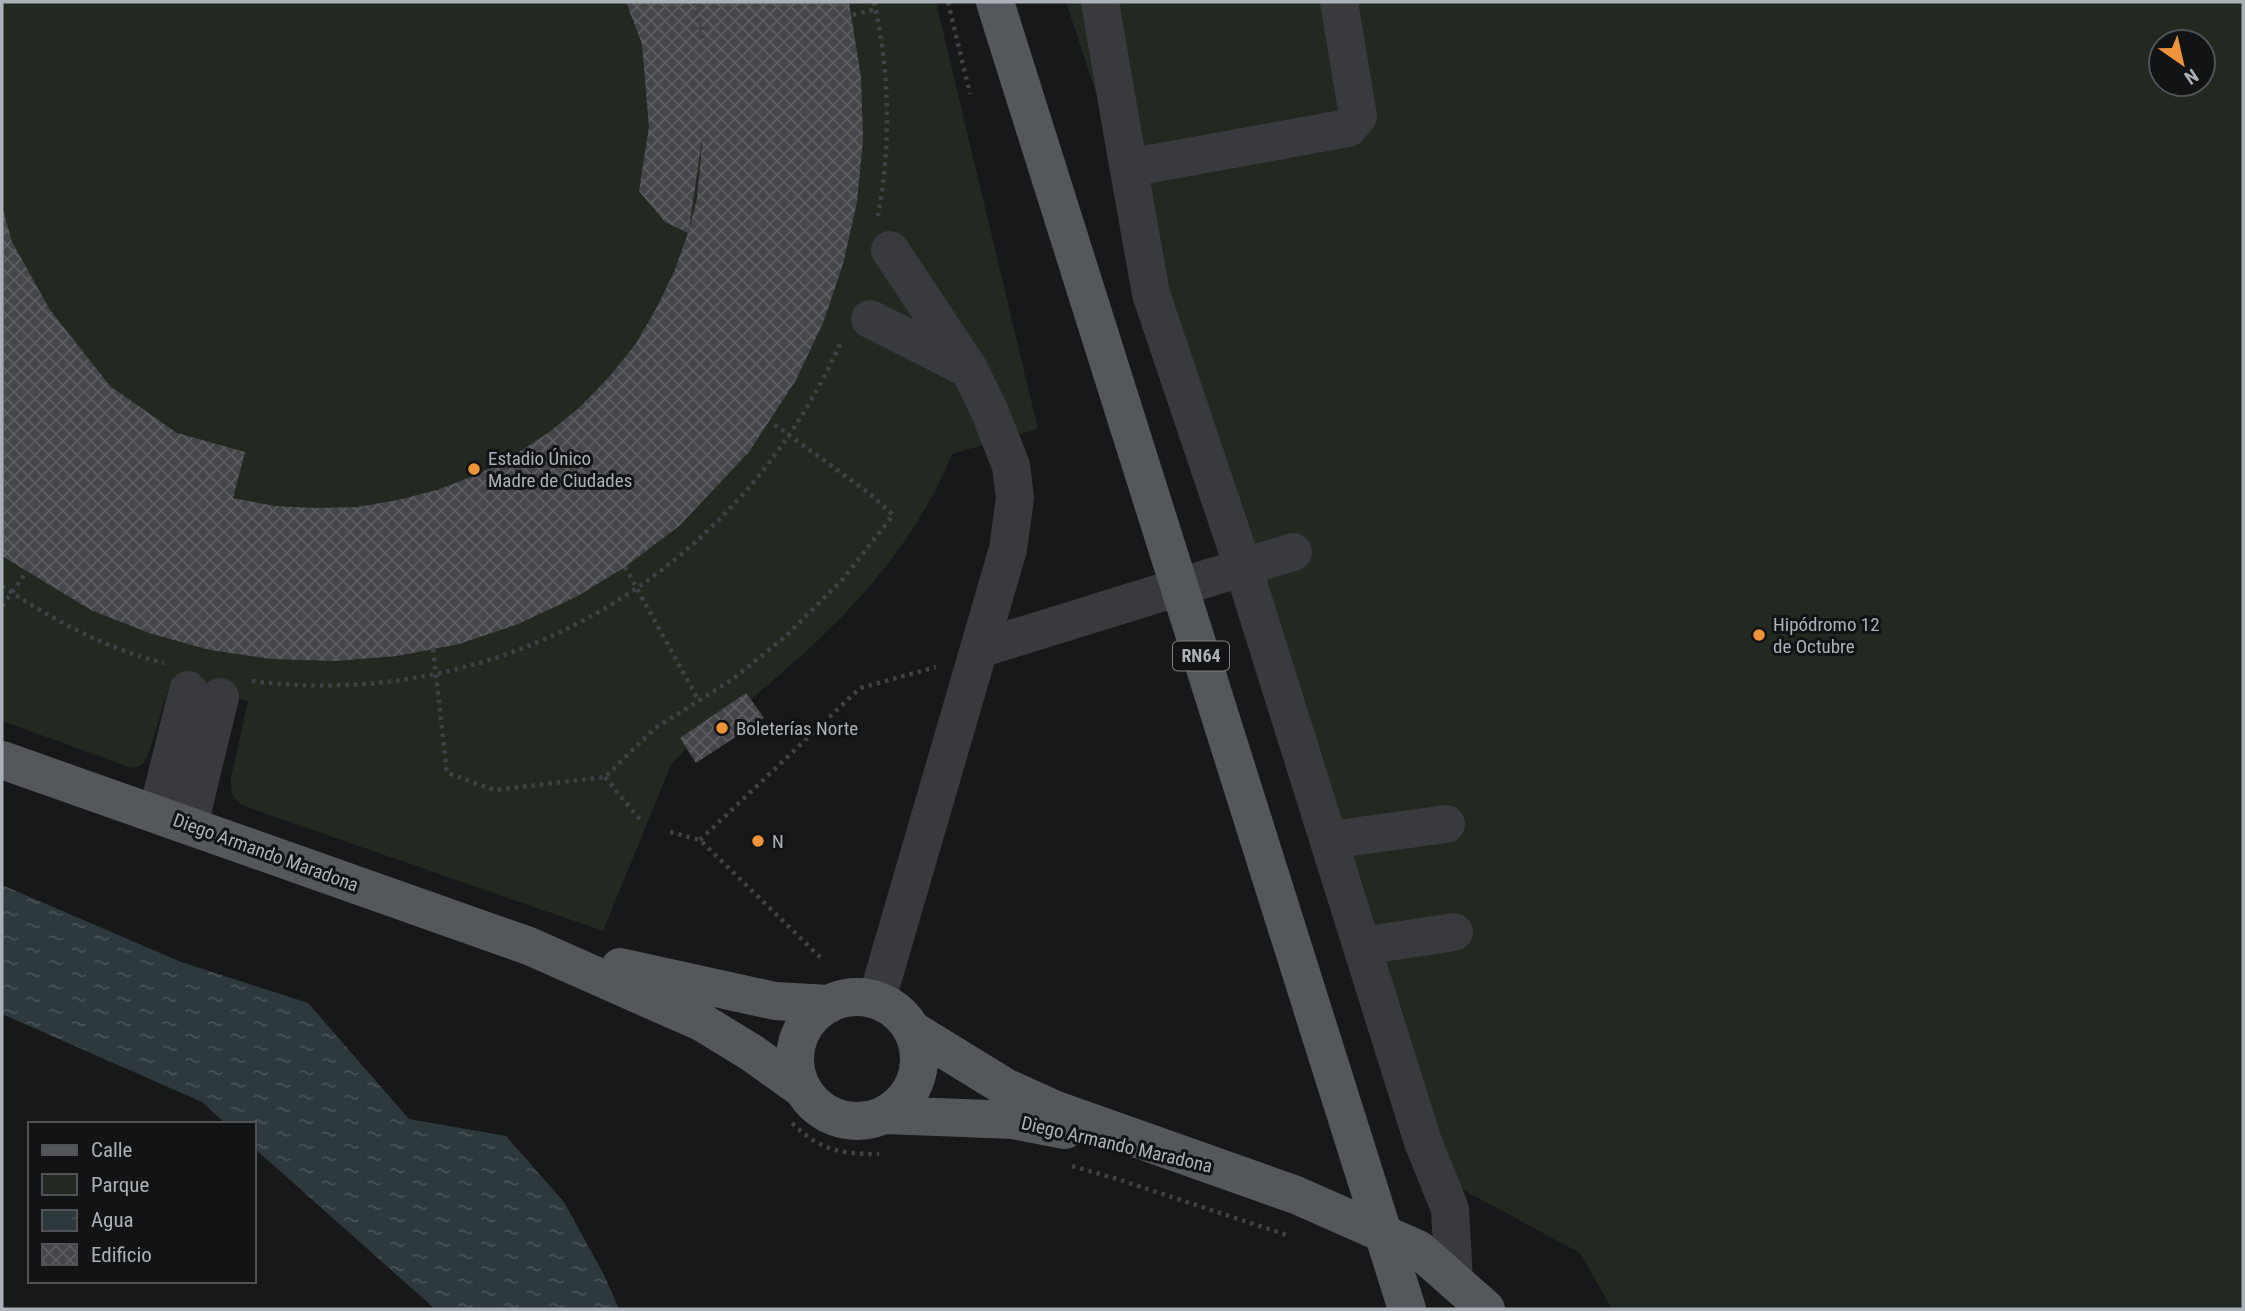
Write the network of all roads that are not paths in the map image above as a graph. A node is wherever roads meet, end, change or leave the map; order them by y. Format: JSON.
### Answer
{"nodes":[{"id":1,"x":995,"y":2,"type":"edge"},
{"id":2,"x":1100,"y":2,"type":"edge"},
{"id":3,"x":1339,"y":2,"type":"edge"},
{"id":4,"x":1127,"y":159,"type":"junction"},
{"id":5,"x":883,"y":239,"type":"road end"},
{"id":6,"x":858,"y":325,"type":"road end"},
{"id":7,"x":969,"y":369,"type":"junction"},
{"id":8,"x":1293,"y":552,"type":"dead end"},
{"id":9,"x":1243,"y":567,"type":"junction"},
{"id":10,"x":979,"y":649,"type":"junction"},
{"id":11,"x":205,"y":682,"type":"road end"},
{"id":12,"x":2,"y":760,"type":"edge"},
{"id":13,"x":173,"y":819,"type":"junction"},
{"id":14,"x":1446,"y":824,"type":"dead end"},
{"id":15,"x":1330,"y":840,"type":"junction"},
{"id":16,"x":1454,"y":932,"type":"dead end"},
{"id":17,"x":529,"y":946,"type":"junction"},
{"id":18,"x":1363,"y":946,"type":"junction"},
{"id":19,"x":877,"y":999,"type":"junction"},
{"id":20,"x":829,"y":1004,"type":"junction"},
{"id":21,"x":914,"y":1031,"type":"junction"},
{"id":22,"x":801,"y":1088,"type":"junction"},
{"id":23,"x":886,"y":1115,"type":"junction"},
{"id":24,"x":1222,"y":1169,"type":"junction"},
{"id":25,"x":1454,"y":1281,"type":"junction"},
{"id":26,"x":1406,"y":1309,"type":"edge"},
{"id":27,"x":1486,"y":1309,"type":"edge"}],
"edges":[{"from":1,"to":26,"type":"main road","number":"RN64","bridge":true},
{"from":2,"to":4,"type":"lane"},
{"from":3,"to":4,"type":"lane"},
{"from":4,"to":9,"type":"lane"},
{"from":5,"to":7,"type":"lane"},
{"from":6,"to":7,"type":"lane"},
{"from":7,"to":10,"type":"lane"},
{"from":8,"to":9,"type":"lane"},
{"from":9,"to":10,"type":"lane"},
{"from":9,"to":15,"type":"lane"},
{"from":10,"to":19,"type":"lane"},
{"from":11,"to":13,"type":"lane"},
{"from":12,"to":13,"type":"main road","name":"Diego Armando Maradona"},
{"from":13,"to":17,"type":"main road","name":"Diego Armando Maradona"},
{"from":14,"to":15,"type":"lane"},
{"from":15,"to":18,"type":"lane"},
{"from":16,"to":18,"type":"lane"},
{"from":17,"to":20,"type":"main road","name":"Diego Armando Maradona"},
{"from":17,"to":22,"type":"main road","name":"Diego Armando Maradona"},
{"from":18,"to":25,"type":"lane"},
{"from":19,"to":20,"type":"main road","name":"Diego Armando Maradona"},
{"from":19,"to":21,"type":"main road","name":"Diego Armando Maradona"},
{"from":20,"to":22,"type":"main road"},
{"from":21,"to":23,"type":"main road"},
{"from":21,"to":24,"type":"main road","name":"Diego Armando Maradona"},
{"from":22,"to":23,"type":"main road","name":"Diego Armando Maradona"},
{"from":23,"to":24,"type":"main road","name":"Diego Armando Maradona"},
{"from":24,"to":25,"type":"main road","name":"Diego Armando Maradona"},
{"from":25,"to":27,"type":"main road","name":"Diego Armando Maradona"}]}
